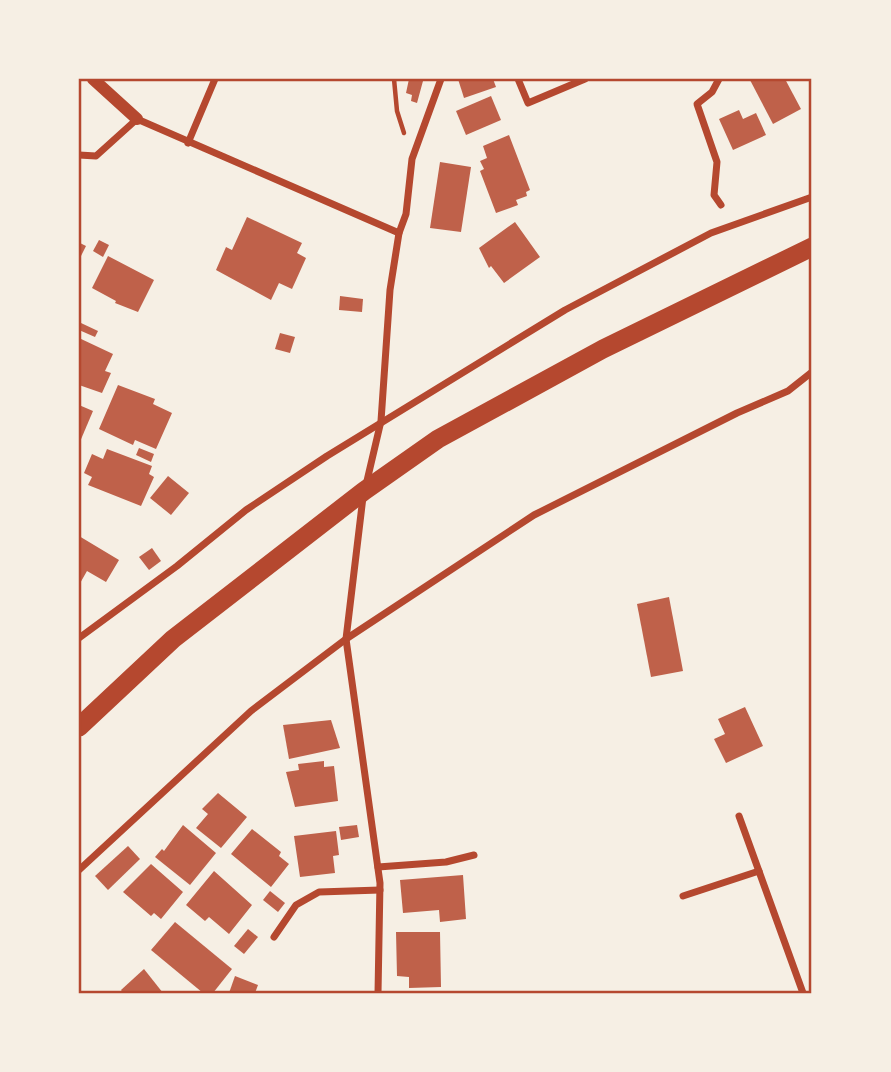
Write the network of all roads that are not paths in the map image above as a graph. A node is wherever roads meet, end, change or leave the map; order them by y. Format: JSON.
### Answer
{"nodes":[{"id":1,"x":93,"y":79,"type":"edge"},
{"id":2,"x":215,"y":79,"type":"edge"},
{"id":3,"x":441,"y":79,"type":"edge"},
{"id":4,"x":518,"y":79,"type":"edge"},
{"id":5,"x":585,"y":79,"type":"edge"},
{"id":6,"x":719,"y":79,"type":"edge"},
{"id":7,"x":137,"y":119,"type":"junction"},
{"id":8,"x":188,"y":143,"type":"junction"},
{"id":9,"x":79,"y":155,"type":"edge"},
{"id":10,"x":812,"y":197,"type":"edge"},
{"id":11,"x":721,"y":205,"type":"dead end"},
{"id":12,"x":399,"y":233,"type":"junction"},
{"id":13,"x":812,"y":247,"type":"edge"},
{"id":14,"x":812,"y":372,"type":"edge"},
{"id":15,"x":381,"y":421,"type":"junction"},
{"id":16,"x":364,"y":491,"type":"junction"},
{"id":17,"x":79,"y":638,"type":"edge"},
{"id":18,"x":346,"y":639,"type":"junction"},
{"id":19,"x":79,"y":727,"type":"edge"},
{"id":20,"x":739,"y":816,"type":"dead end"},
{"id":21,"x":474,"y":855,"type":"dead end"},
{"id":22,"x":378,"y":867,"type":"junction"},
{"id":23,"x":79,"y":870,"type":"edge"},
{"id":24,"x":759,"y":871,"type":"junction"},
{"id":25,"x":380,"y":890,"type":"junction"},
{"id":26,"x":683,"y":896,"type":"dead end"},
{"id":27,"x":274,"y":937,"type":"dead end"},
{"id":28,"x":377,"y":993,"type":"edge"},
{"id":29,"x":803,"y":993,"type":"edge"}],
"edges":[{"from":1,"to":7,"type":"street"},
{"from":2,"to":8,"type":"street"},
{"from":3,"to":12,"type":"street"},
{"from":4,"to":5,"type":"street"},
{"from":6,"to":11,"type":"street"},
{"from":7,"to":8,"type":"street"},
{"from":7,"to":9,"type":"street"},
{"from":8,"to":12,"type":"street"},
{"from":10,"to":15,"type":"street"},
{"from":12,"to":15,"type":"street"},
{"from":13,"to":16,"type":"highway"},
{"from":14,"to":18,"type":"street"},
{"from":15,"to":16,"type":"street"},
{"from":15,"to":17,"type":"street"},
{"from":16,"to":18,"type":"street"},
{"from":16,"to":19,"type":"highway"},
{"from":18,"to":22,"type":"street"},
{"from":18,"to":23,"type":"street"},
{"from":20,"to":24,"type":"street"},
{"from":21,"to":22,"type":"street"},
{"from":22,"to":25,"type":"street"},
{"from":24,"to":26,"type":"street"},
{"from":24,"to":29,"type":"street"},
{"from":25,"to":27,"type":"street"},
{"from":25,"to":28,"type":"street"}]}
